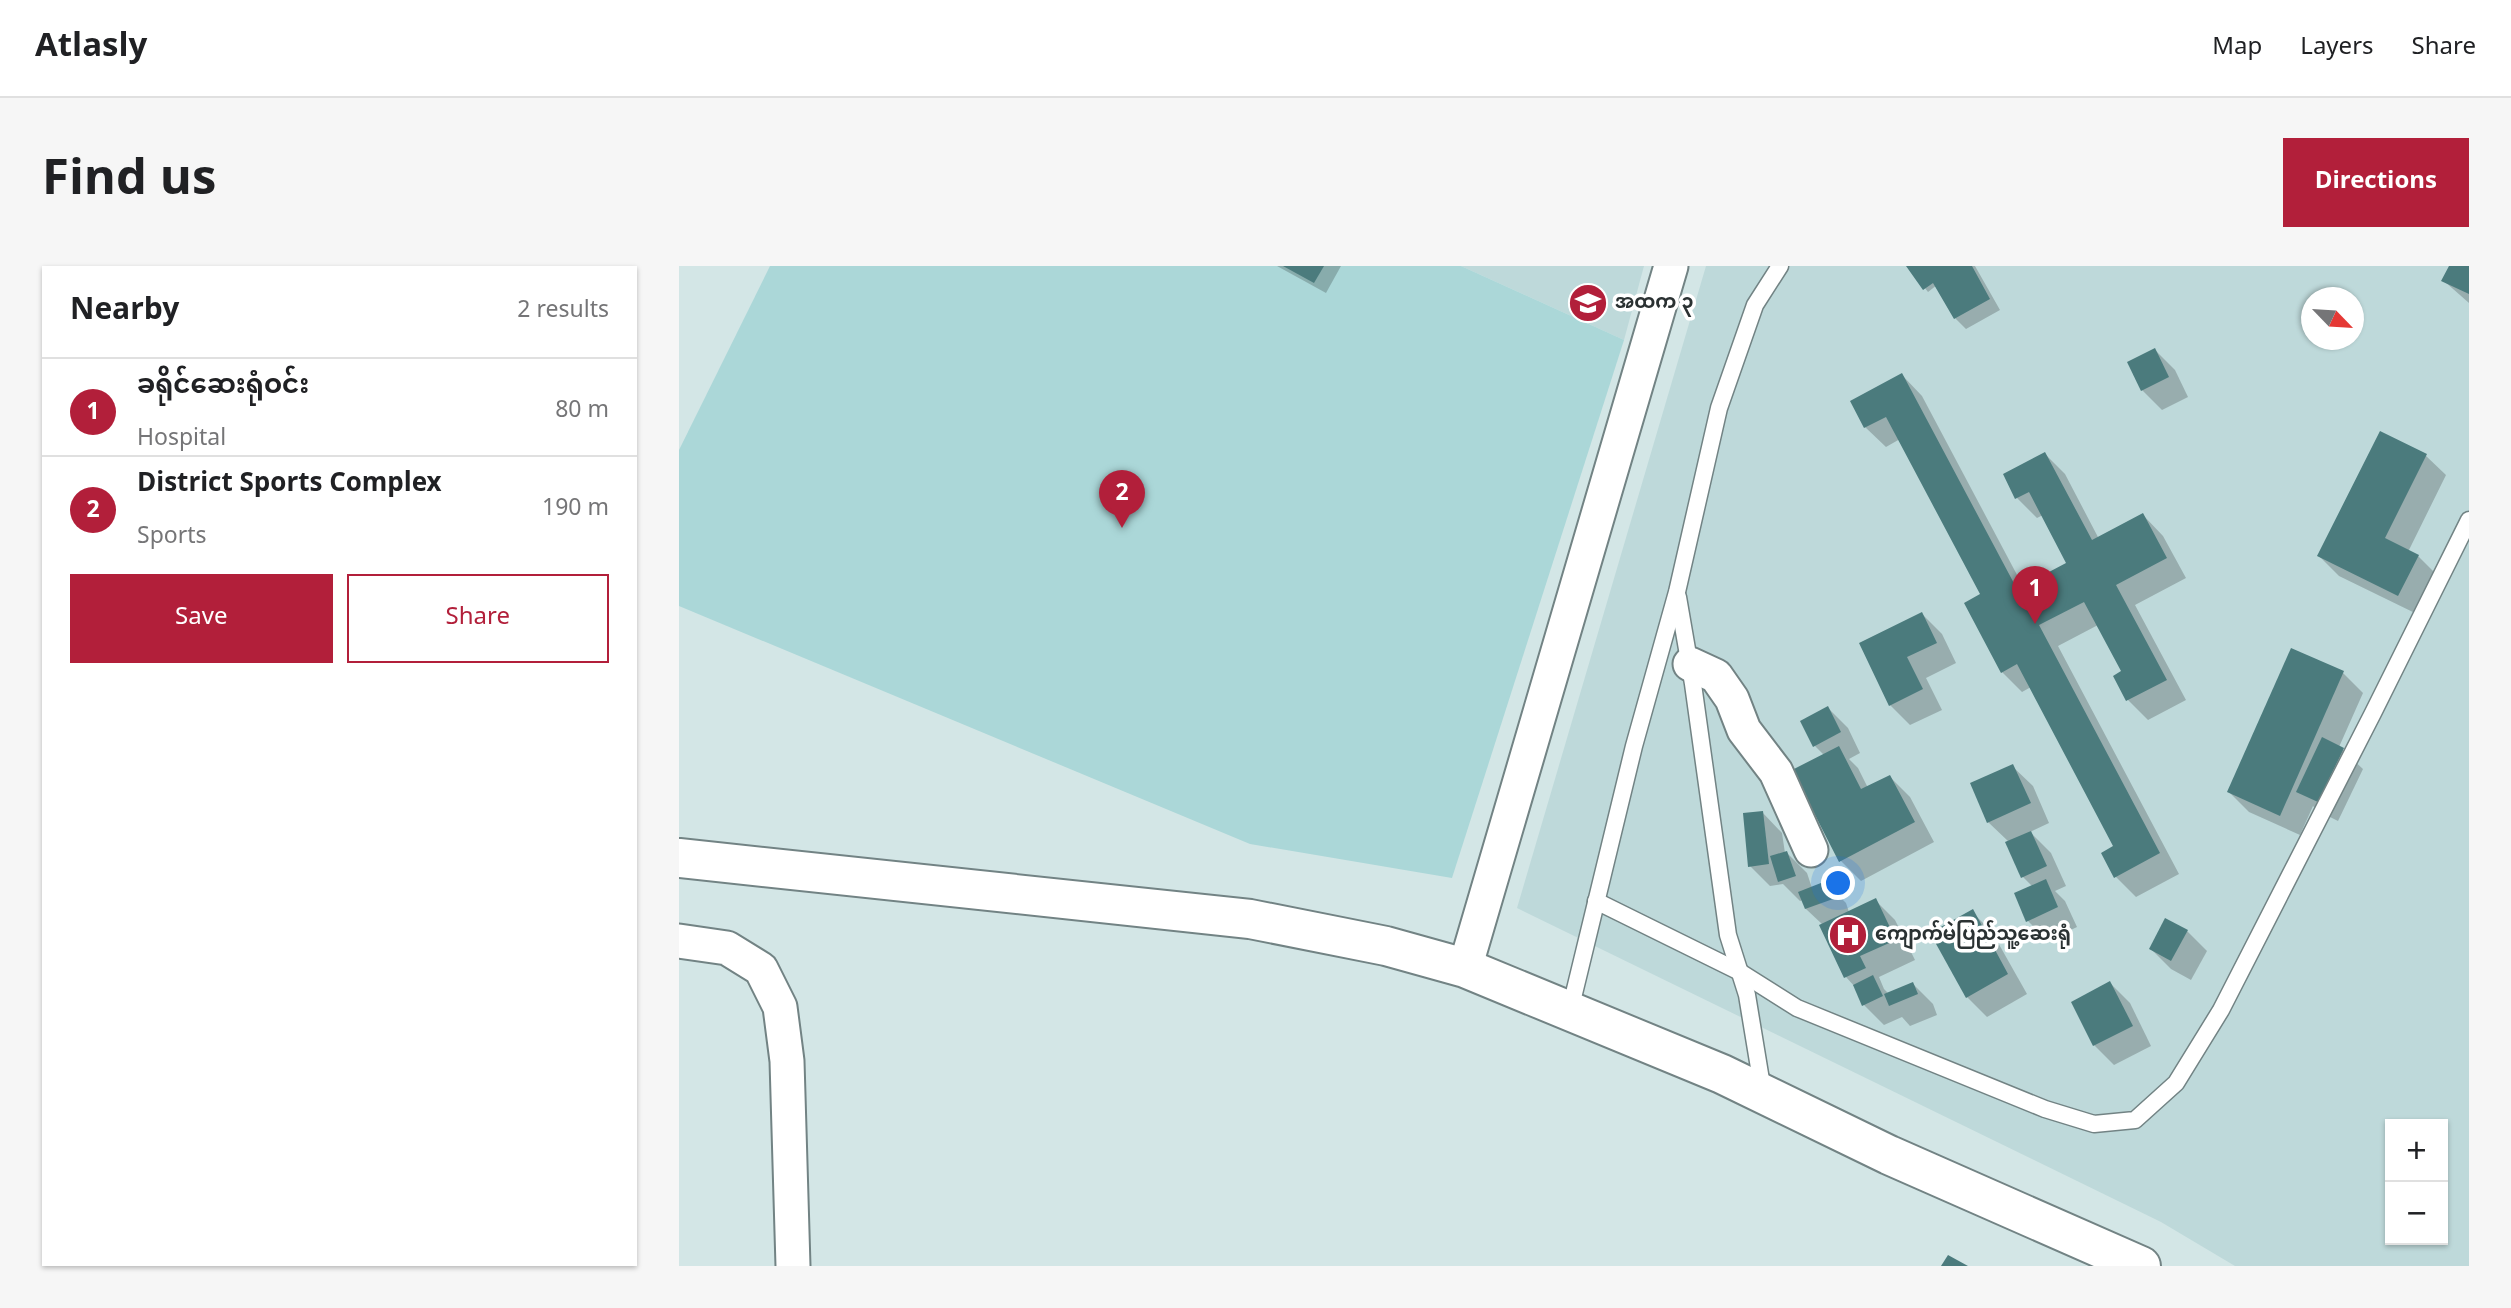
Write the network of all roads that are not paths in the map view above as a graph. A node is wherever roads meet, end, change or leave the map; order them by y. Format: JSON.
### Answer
{"nodes":[{"id":1,"x":1671,"y":266,"type":"edge"},
{"id":2,"x":1780,"y":266,"type":"edge"},
{"id":3,"x":2469,"y":520,"type":"edge"},
{"id":4,"x":1677,"y":592,"type":"junction"},
{"id":5,"x":1690,"y":664,"type":"junction"},
{"id":6,"x":1811,"y":850,"type":"dead end"},
{"id":7,"x":679,"y":858,"type":"edge"},
{"id":8,"x":1596,"y":901,"type":"junction"},
{"id":9,"x":679,"y":941,"type":"edge"},
{"id":10,"x":1465,"y":968,"type":"junction"},
{"id":11,"x":1740,"y":972,"type":"junction"},
{"id":12,"x":1570,"y":1010,"type":"junction"},
{"id":13,"x":1763,"y":1094,"type":"junction"},
{"id":14,"x":2136,"y":1265,"type":"edge"},
{"id":15,"x":793,"y":1266,"type":"edge"}],
"edges":[{"from":1,"to":10,"type":"street"},
{"from":2,"to":4,"type":"lane"},
{"from":3,"to":11,"type":"lane"},
{"from":4,"to":5,"type":"lane"},
{"from":4,"to":8,"type":"lane"},
{"from":5,"to":6,"type":"street"},
{"from":5,"to":11,"type":"lane"},
{"from":7,"to":10,"type":"street"},
{"from":8,"to":11,"type":"lane"},
{"from":8,"to":12,"type":"lane"},
{"from":9,"to":15,"type":"street"},
{"from":10,"to":12,"type":"street"},
{"from":11,"to":13,"type":"lane"},
{"from":12,"to":13,"type":"street"},
{"from":13,"to":14,"type":"street"}]}
